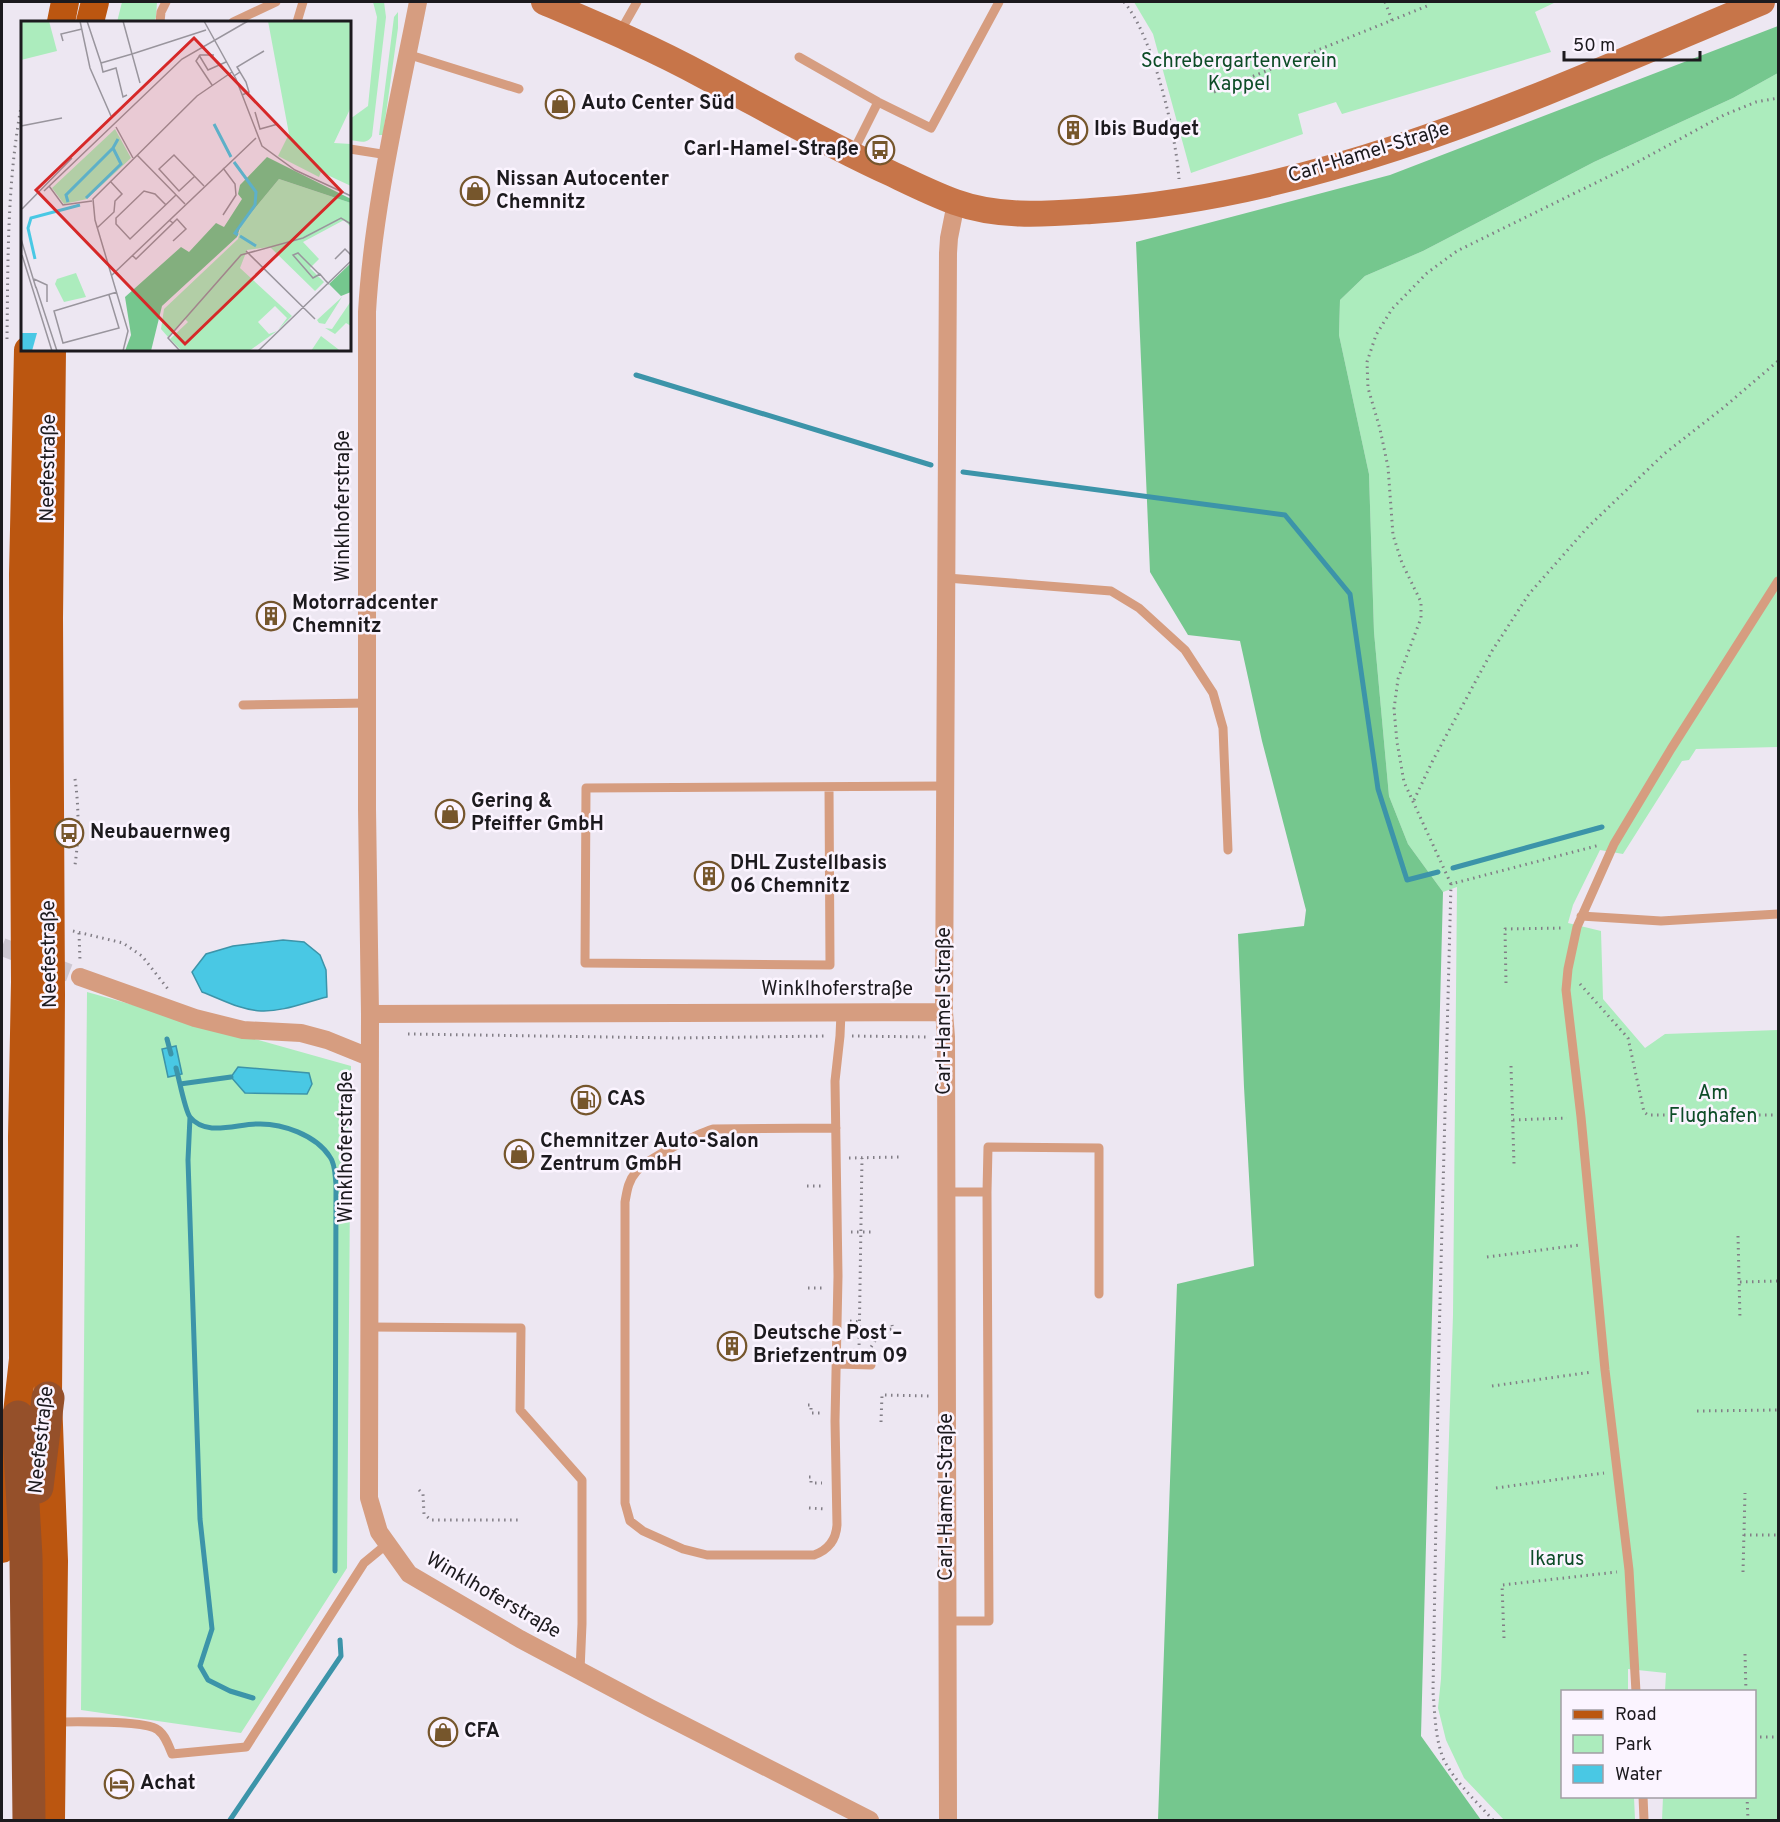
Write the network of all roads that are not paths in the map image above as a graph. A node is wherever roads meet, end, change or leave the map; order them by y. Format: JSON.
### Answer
{"nodes":[{"id":1,"x":65,"y":2,"type":"edge"},
{"id":2,"x":96,"y":2,"type":"edge"},
{"id":3,"x":166,"y":2,"type":"edge"},
{"id":4,"x":276,"y":2,"type":"edge"},
{"id":5,"x":290,"y":2,"type":"edge"},
{"id":6,"x":418,"y":2,"type":"edge"},
{"id":7,"x":544,"y":2,"type":"edge"},
{"id":8,"x":638,"y":2,"type":"edge"},
{"id":9,"x":999,"y":2,"type":"edge"},
{"id":10,"x":1762,"y":2,"type":"edge"},
{"id":11,"x":302,"y":4,"type":"edge"},
{"id":12,"x":61,"y":21,"type":"edge"},
{"id":13,"x":90,"y":21,"type":"edge"},
{"id":14,"x":160,"y":21,"type":"edge"},
{"id":15,"x":235,"y":21,"type":"edge"},
{"id":16,"x":297,"y":21,"type":"edge"},
{"id":17,"x":619,"y":34,"type":"junction"},
{"id":18,"x":407,"y":54,"type":"junction"},
{"id":19,"x":799,"y":57,"type":"dead end"},
{"id":20,"x":519,"y":89,"type":"dead end"},
{"id":21,"x":878,"y":102,"type":"junction"},
{"id":22,"x":351,"y":149,"type":"edge"},
{"id":23,"x":388,"y":155,"type":"junction"},
{"id":24,"x":852,"y":155,"type":"junction"},
{"id":25,"x":956,"y":203,"type":"junction"},
{"id":26,"x":28,"y":351,"type":"edge"},
{"id":27,"x":52,"y":351,"type":"edge"},
{"id":28,"x":946,"y":578,"type":"junction"},
{"id":29,"x":1779,"y":581,"type":"edge"},
{"id":30,"x":368,"y":703,"type":"junction"},
{"id":31,"x":243,"y":705,"type":"dead end"},
{"id":32,"x":946,"y":786,"type":"junction"},
{"id":33,"x":829,"y":788,"type":"junction"},
{"id":34,"x":1228,"y":850,"type":"dead end"},
{"id":35,"x":1779,"y":914,"type":"edge"},
{"id":36,"x":1581,"y":916,"type":"junction"},
{"id":37,"x":80,"y":977,"type":"tunnel mouth"},
{"id":38,"x":841,"y":1012,"type":"junction"},
{"id":39,"x":944,"y":1012,"type":"junction"},
{"id":40,"x":370,"y":1023,"type":"junction"},
{"id":41,"x":369,"y":1057,"type":"junction"},
{"id":42,"x":836,"y":1128,"type":"junction"},
{"id":43,"x":946,"y":1192,"type":"junction"},
{"id":44,"x":987,"y":1192,"type":"junction"},
{"id":45,"x":1099,"y":1294,"type":"dead end"},
{"id":46,"x":369,"y":1327,"type":"junction"},
{"id":47,"x":836,"y":1364,"type":"junction"},
{"id":48,"x":871,"y":1365,"type":"dead end"},
{"id":49,"x":48,"y":1398,"type":"junction"},
{"id":50,"x":18,"y":1417,"type":"joint"},
{"id":51,"x":387,"y":1544,"type":"junction"},
{"id":52,"x":14,"y":1553,"type":"edge"},
{"id":53,"x":946,"y":1621,"type":"junction"},
{"id":54,"x":580,"y":1671,"type":"junction"},
{"id":55,"x":1636,"y":1690,"type":"edge"},
{"id":56,"x":52,"y":1722,"type":"junction"},
{"id":57,"x":1643,"y":1798,"type":"edge"},
{"id":58,"x":29,"y":1821,"type":"edge"},
{"id":59,"x":51,"y":1821,"type":"edge"},
{"id":60,"x":870,"y":1821,"type":"edge"},
{"id":61,"x":948,"y":1821,"type":"edge"},
{"id":62,"x":1644,"y":1821,"type":"edge"}],
"edges":[{"from":1,"to":12,"type":"main road"},
{"from":2,"to":13,"type":"main road"},
{"from":3,"to":14,"type":"lane"},
{"from":4,"to":15,"type":"lane"},
{"from":5,"to":11,"type":"lane"},
{"from":6,"to":18,"type":"street","name":"Winklhoferstraße"},
{"from":7,"to":17,"type":"main road","name":"Carl-Hamel-Straße"},
{"from":8,"to":17,"type":"lane"},
{"from":9,"to":21,"type":"lane"},
{"from":10,"to":25,"type":"main road","name":"Carl-Hamel-Straße"},
{"from":11,"to":16,"type":"lane"},
{"from":17,"to":24,"type":"main road","name":"Carl-Hamel-Straße"},
{"from":18,"to":20,"type":"lane"},
{"from":18,"to":23,"type":"street","name":"Winklhoferstraße"},
{"from":19,"to":21,"type":"lane"},
{"from":21,"to":24,"type":"lane"},
{"from":22,"to":23,"type":"lane"},
{"from":23,"to":30,"type":"street","name":"Winklhoferstraße"},
{"from":24,"to":25,"type":"main road","name":"Carl-Hamel-Straße"},
{"from":25,"to":28,"type":"street","name":"Carl-Hamel-Straße"},
{"from":26,"to":50,"type":"main road","name":"Neefestraße"},
{"from":27,"to":49,"type":"main road","name":"Neefestraße"},
{"from":28,"to":32,"type":"street","name":"Carl-Hamel-Straße"},
{"from":28,"to":34,"type":"lane"},
{"from":29,"to":36,"type":"lane"},
{"from":30,"to":31,"type":"lane"},
{"from":30,"to":40,"type":"street","name":"Winklhoferstraße"},
{"from":32,"to":33,"type":"lane"},
{"from":32,"to":39,"type":"street","name":"Carl-Hamel-Straße"},
{"from":33,"to":33,"type":"lane"},
{"from":35,"to":36,"type":"lane"},
{"from":36,"to":55,"type":"lane"},
{"from":37,"to":41,"type":"street"},
{"from":38,"to":39,"type":"street","name":"Winklhoferstraße"},
{"from":38,"to":40,"type":"street","name":"Winklhoferstraße"},
{"from":38,"to":42,"type":"lane"},
{"from":39,"to":43,"type":"street","name":"Carl-Hamel-Straße"},
{"from":40,"to":41,"type":"street","name":"Winklhoferstraße"},
{"from":41,"to":46,"type":"street","name":"Winklhoferstraße"},
{"from":42,"to":47,"type":"lane"},
{"from":42,"to":47,"type":"lane"},
{"from":43,"to":44,"type":"lane"},
{"from":43,"to":53,"type":"street","name":"Carl-Hamel-Straße"},
{"from":44,"to":45,"type":"lane"},
{"from":44,"to":53,"type":"lane"},
{"from":46,"to":51,"type":"street","name":"Winklhoferstraße"},
{"from":46,"to":54,"type":"lane"},
{"from":47,"to":48,"type":"lane"},
{"from":49,"to":52,"type":"highway","name":"Neefestraße"},
{"from":49,"to":56,"type":"main road"},
{"from":50,"to":52,"type":"highway","name":"Neefestraße"},
{"from":51,"to":54,"type":"street","name":"Winklhoferstraße"},
{"from":51,"to":56,"type":"lane"},
{"from":52,"to":58,"type":"highway","name":"Neefestraße"},
{"from":53,"to":61,"type":"street","name":"Carl-Hamel-Straße"},
{"from":54,"to":60,"type":"street","name":"Winklhoferstraße"},
{"from":56,"to":59,"type":"main road"},
{"from":57,"to":62,"type":"lane"}]}
